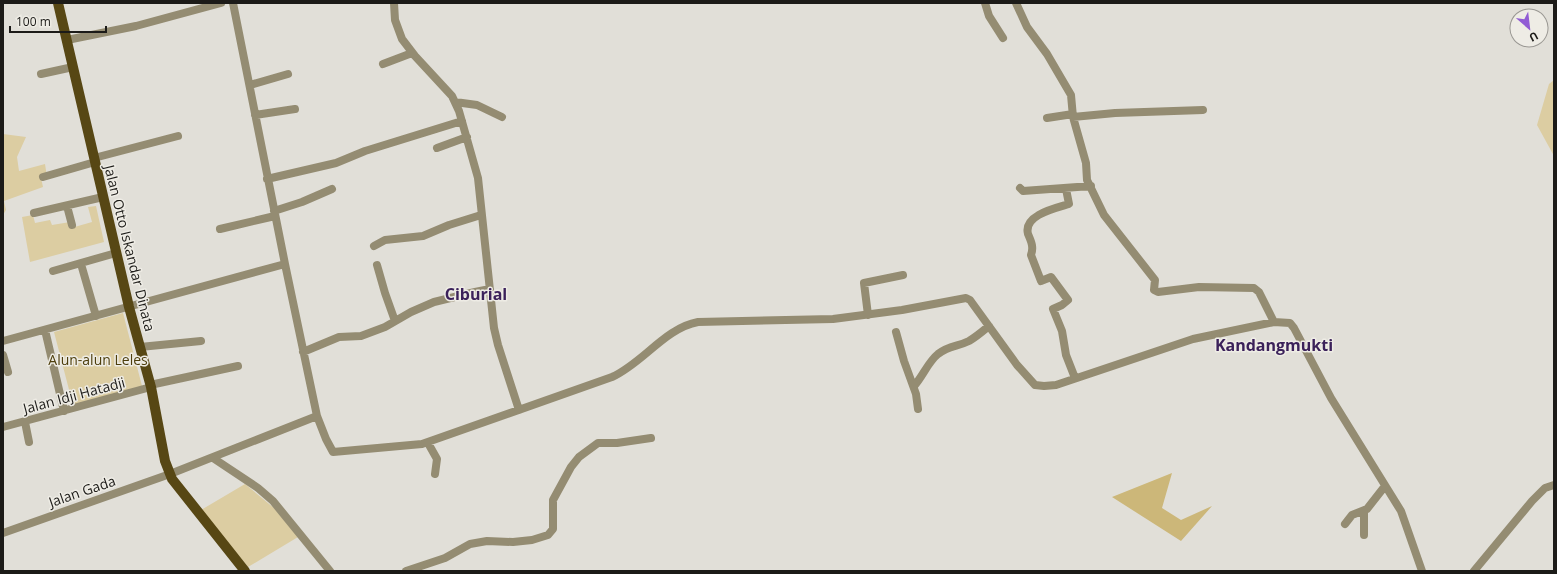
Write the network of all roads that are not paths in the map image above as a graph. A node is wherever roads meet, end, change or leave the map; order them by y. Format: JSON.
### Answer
{"nodes":[{"id":1,"x":58,"y":3,"type":"edge"},
{"id":2,"x":221,"y":3,"type":"edge"},
{"id":3,"x":233,"y":3,"type":"edge"},
{"id":4,"x":394,"y":3,"type":"edge"},
{"id":5,"x":985,"y":3,"type":"edge"},
{"id":6,"x":1016,"y":3,"type":"edge"},
{"id":7,"x":1003,"y":38,"type":"dead end"},
{"id":8,"x":67,"y":40,"type":"junction"},
{"id":9,"x":412,"y":53,"type":"junction"},
{"id":10,"x":383,"y":64,"type":"dead end"},
{"id":11,"x":73,"y":67,"type":"junction"},
{"id":12,"x":41,"y":74,"type":"dead end"},
{"id":13,"x":288,"y":74,"type":"dead end"},
{"id":14,"x":250,"y":85,"type":"junction"},
{"id":15,"x":456,"y":102,"type":"junction"},
{"id":16,"x":295,"y":109,"type":"dead end"},
{"id":17,"x":1203,"y":110,"type":"dead end"},
{"id":18,"x":256,"y":115,"type":"junction"},
{"id":19,"x":1073,"y":116,"type":"junction"},
{"id":20,"x":502,"y":117,"type":"dead end"},
{"id":21,"x":1047,"y":118,"type":"dead end"},
{"id":22,"x":462,"y":121,"type":"junction"},
{"id":23,"x":178,"y":136,"type":"dead end"},
{"id":24,"x":467,"y":137,"type":"junction"},
{"id":25,"x":437,"y":148,"type":"dead end"},
{"id":26,"x":95,"y":160,"type":"junction"},
{"id":27,"x":43,"y":177,"type":"dead end"},
{"id":28,"x":267,"y":179,"type":"junction"},
{"id":29,"x":1091,"y":186,"type":"junction"},
{"id":30,"x":1020,"y":188,"type":"dead end"},
{"id":31,"x":332,"y":189,"type":"dead end"},
{"id":32,"x":1066,"y":189,"type":"junction"},
{"id":33,"x":103,"y":197,"type":"junction"},
{"id":34,"x":67,"y":206,"type":"junction"},
{"id":35,"x":34,"y":213,"type":"dead end"},
{"id":36,"x":274,"y":213,"type":"junction"},
{"id":37,"x":481,"y":215,"type":"junction"},
{"id":38,"x":72,"y":225,"type":"dead end"},
{"id":39,"x":220,"y":229,"type":"dead end"},
{"id":40,"x":374,"y":246,"type":"dead end"},
{"id":41,"x":116,"y":253,"type":"junction"},
{"id":42,"x":81,"y":264,"type":"junction"},
{"id":43,"x":285,"y":264,"type":"junction"},
{"id":44,"x":377,"y":265,"type":"dead end"},
{"id":45,"x":53,"y":271,"type":"dead end"},
{"id":46,"x":903,"y":275,"type":"dead end"},
{"id":47,"x":490,"y":289,"type":"junction"},
{"id":48,"x":129,"y":307,"type":"junction"},
{"id":49,"x":868,"y":315,"type":"junction"},
{"id":50,"x":96,"y":316,"type":"junction"},
{"id":51,"x":395,"y":322,"type":"junction"},
{"id":52,"x":1274,"y":322,"type":"junction"},
{"id":53,"x":989,"y":326,"type":"junction"},
{"id":54,"x":44,"y":330,"type":"junction"},
{"id":55,"x":896,"y":332,"type":"dead end"},
{"id":56,"x":3,"y":341,"type":"edge"},
{"id":57,"x":201,"y":341,"type":"dead end"},
{"id":58,"x":140,"y":347,"type":"junction"},
{"id":59,"x":303,"y":352,"type":"junction"},
{"id":60,"x":3,"y":355,"type":"edge"},
{"id":61,"x":238,"y":366,"type":"dead end"},
{"id":62,"x":8,"y":372,"type":"dead end"},
{"id":63,"x":1075,"y":378,"type":"junction"},
{"id":64,"x":151,"y":386,"type":"junction"},
{"id":65,"x":914,"y":386,"type":"junction"},
{"id":66,"x":918,"y":409,"type":"dead end"},
{"id":67,"x":519,"y":410,"type":"junction"},
{"id":68,"x":64,"y":411,"type":"junction"},
{"id":69,"x":317,"y":416,"type":"junction"},
{"id":70,"x":25,"y":422,"type":"junction"},
{"id":71,"x":3,"y":427,"type":"edge"},
{"id":72,"x":651,"y":438,"type":"dead end"},
{"id":73,"x":29,"y":442,"type":"dead end"},
{"id":74,"x":428,"y":442,"type":"junction"},
{"id":75,"x":213,"y":458,"type":"junction"},
{"id":76,"x":170,"y":474,"type":"junction"},
{"id":77,"x":435,"y":474,"type":"dead end"},
{"id":78,"x":1554,"y":485,"type":"edge"},
{"id":79,"x":1385,"y":486,"type":"junction"},
{"id":80,"x":1364,"y":511,"type":"junction"},
{"id":81,"x":1345,"y":524,"type":"dead end"},
{"id":82,"x":3,"y":533,"type":"edge"},
{"id":83,"x":1364,"y":535,"type":"dead end"},
{"id":84,"x":245,"y":571,"type":"edge"},
{"id":85,"x":330,"y":571,"type":"edge"},
{"id":86,"x":406,"y":571,"type":"edge"},
{"id":87,"x":1422,"y":571,"type":"edge"},
{"id":88,"x":1474,"y":571,"type":"edge"}],
"edges":[{"from":1,"to":8,"type":"main road","name":"Jalan Otto Iskandar Dinata"},
{"from":2,"to":8,"type":"street"},
{"from":3,"to":14,"type":"street"},
{"from":4,"to":9,"type":"street"},
{"from":5,"to":7,"type":"street"},
{"from":6,"to":19,"type":"street"},
{"from":8,"to":11,"type":"main road","name":"Jalan Otto Iskandar Dinata"},
{"from":9,"to":10,"type":"street"},
{"from":9,"to":15,"type":"street"},
{"from":11,"to":12,"type":"street"},
{"from":11,"to":26,"type":"main road","name":"Jalan Otto Iskandar Dinata"},
{"from":13,"to":14,"type":"street"},
{"from":14,"to":18,"type":"street"},
{"from":15,"to":20,"type":"street"},
{"from":15,"to":22,"type":"street"},
{"from":16,"to":18,"type":"street"},
{"from":17,"to":19,"type":"street"},
{"from":18,"to":28,"type":"street"},
{"from":19,"to":21,"type":"street"},
{"from":19,"to":29,"type":"street"},
{"from":22,"to":24,"type":"street"},
{"from":22,"to":28,"type":"street"},
{"from":23,"to":26,"type":"street"},
{"from":24,"to":25,"type":"street"},
{"from":24,"to":37,"type":"street"},
{"from":26,"to":27,"type":"street"},
{"from":26,"to":33,"type":"main road","name":"Jalan Otto Iskandar Dinata"},
{"from":28,"to":36,"type":"street"},
{"from":29,"to":32,"type":"street"},
{"from":29,"to":52,"type":"street"},
{"from":30,"to":32,"type":"street"},
{"from":31,"to":36,"type":"street"},
{"from":32,"to":63,"type":"street"},
{"from":33,"to":34,"type":"street"},
{"from":33,"to":41,"type":"main road","name":"Jalan Otto Iskandar Dinata"},
{"from":34,"to":35,"type":"street"},
{"from":34,"to":38,"type":"street"},
{"from":36,"to":39,"type":"street"},
{"from":36,"to":43,"type":"street"},
{"from":37,"to":40,"type":"street"},
{"from":37,"to":47,"type":"street"},
{"from":41,"to":42,"type":"street"},
{"from":41,"to":48,"type":"main road","name":"Jalan Otto Iskandar Dinata"},
{"from":42,"to":45,"type":"street"},
{"from":42,"to":50,"type":"street"},
{"from":43,"to":48,"type":"street"},
{"from":43,"to":59,"type":"street"},
{"from":44,"to":51,"type":"street"},
{"from":46,"to":49,"type":"street"},
{"from":47,"to":51,"type":"street"},
{"from":47,"to":67,"type":"street"},
{"from":48,"to":50,"type":"street"},
{"from":48,"to":58,"type":"main road","name":"Jalan Otto Iskandar Dinata"},
{"from":49,"to":53,"type":"street"},
{"from":49,"to":67,"type":"street"},
{"from":50,"to":54,"type":"street"},
{"from":51,"to":59,"type":"street"},
{"from":52,"to":63,"type":"street"},
{"from":52,"to":79,"type":"street"},
{"from":53,"to":63,"type":"street"},
{"from":53,"to":65,"type":"street"},
{"from":54,"to":56,"type":"street"},
{"from":54,"to":68,"type":"street"},
{"from":55,"to":65,"type":"street"},
{"from":57,"to":58,"type":"street"},
{"from":58,"to":64,"type":"main road","name":"Jalan Otto Iskandar Dinata"},
{"from":59,"to":69,"type":"street"},
{"from":60,"to":62,"type":"street"},
{"from":61,"to":64,"type":"street","name":"Jalan Idji Hatadji"},
{"from":64,"to":68,"type":"street","name":"Jalan Idji Hatadji"},
{"from":64,"to":76,"type":"main road","name":"Jalan Otto Iskandar Dinata"},
{"from":65,"to":66,"type":"street"},
{"from":67,"to":74,"type":"street"},
{"from":68,"to":70,"type":"street","name":"Jalan Idji Hatadji"},
{"from":69,"to":74,"type":"street"},
{"from":69,"to":75,"type":"street","name":"Jalan Gada"},
{"from":70,"to":71,"type":"street","name":"Jalan Idji Hatadji"},
{"from":70,"to":73,"type":"street"},
{"from":72,"to":86,"type":"street"},
{"from":74,"to":77,"type":"street"},
{"from":75,"to":76,"type":"street","name":"Jalan Gada"},
{"from":75,"to":85,"type":"street"},
{"from":76,"to":82,"type":"street","name":"Jalan Gada"},
{"from":76,"to":84,"type":"main road","name":"Jalan Otto Iskandar Dinata"},
{"from":78,"to":88,"type":"street"},
{"from":79,"to":80,"type":"street"},
{"from":79,"to":87,"type":"street"},
{"from":80,"to":81,"type":"street"},
{"from":80,"to":83,"type":"street"}]}
